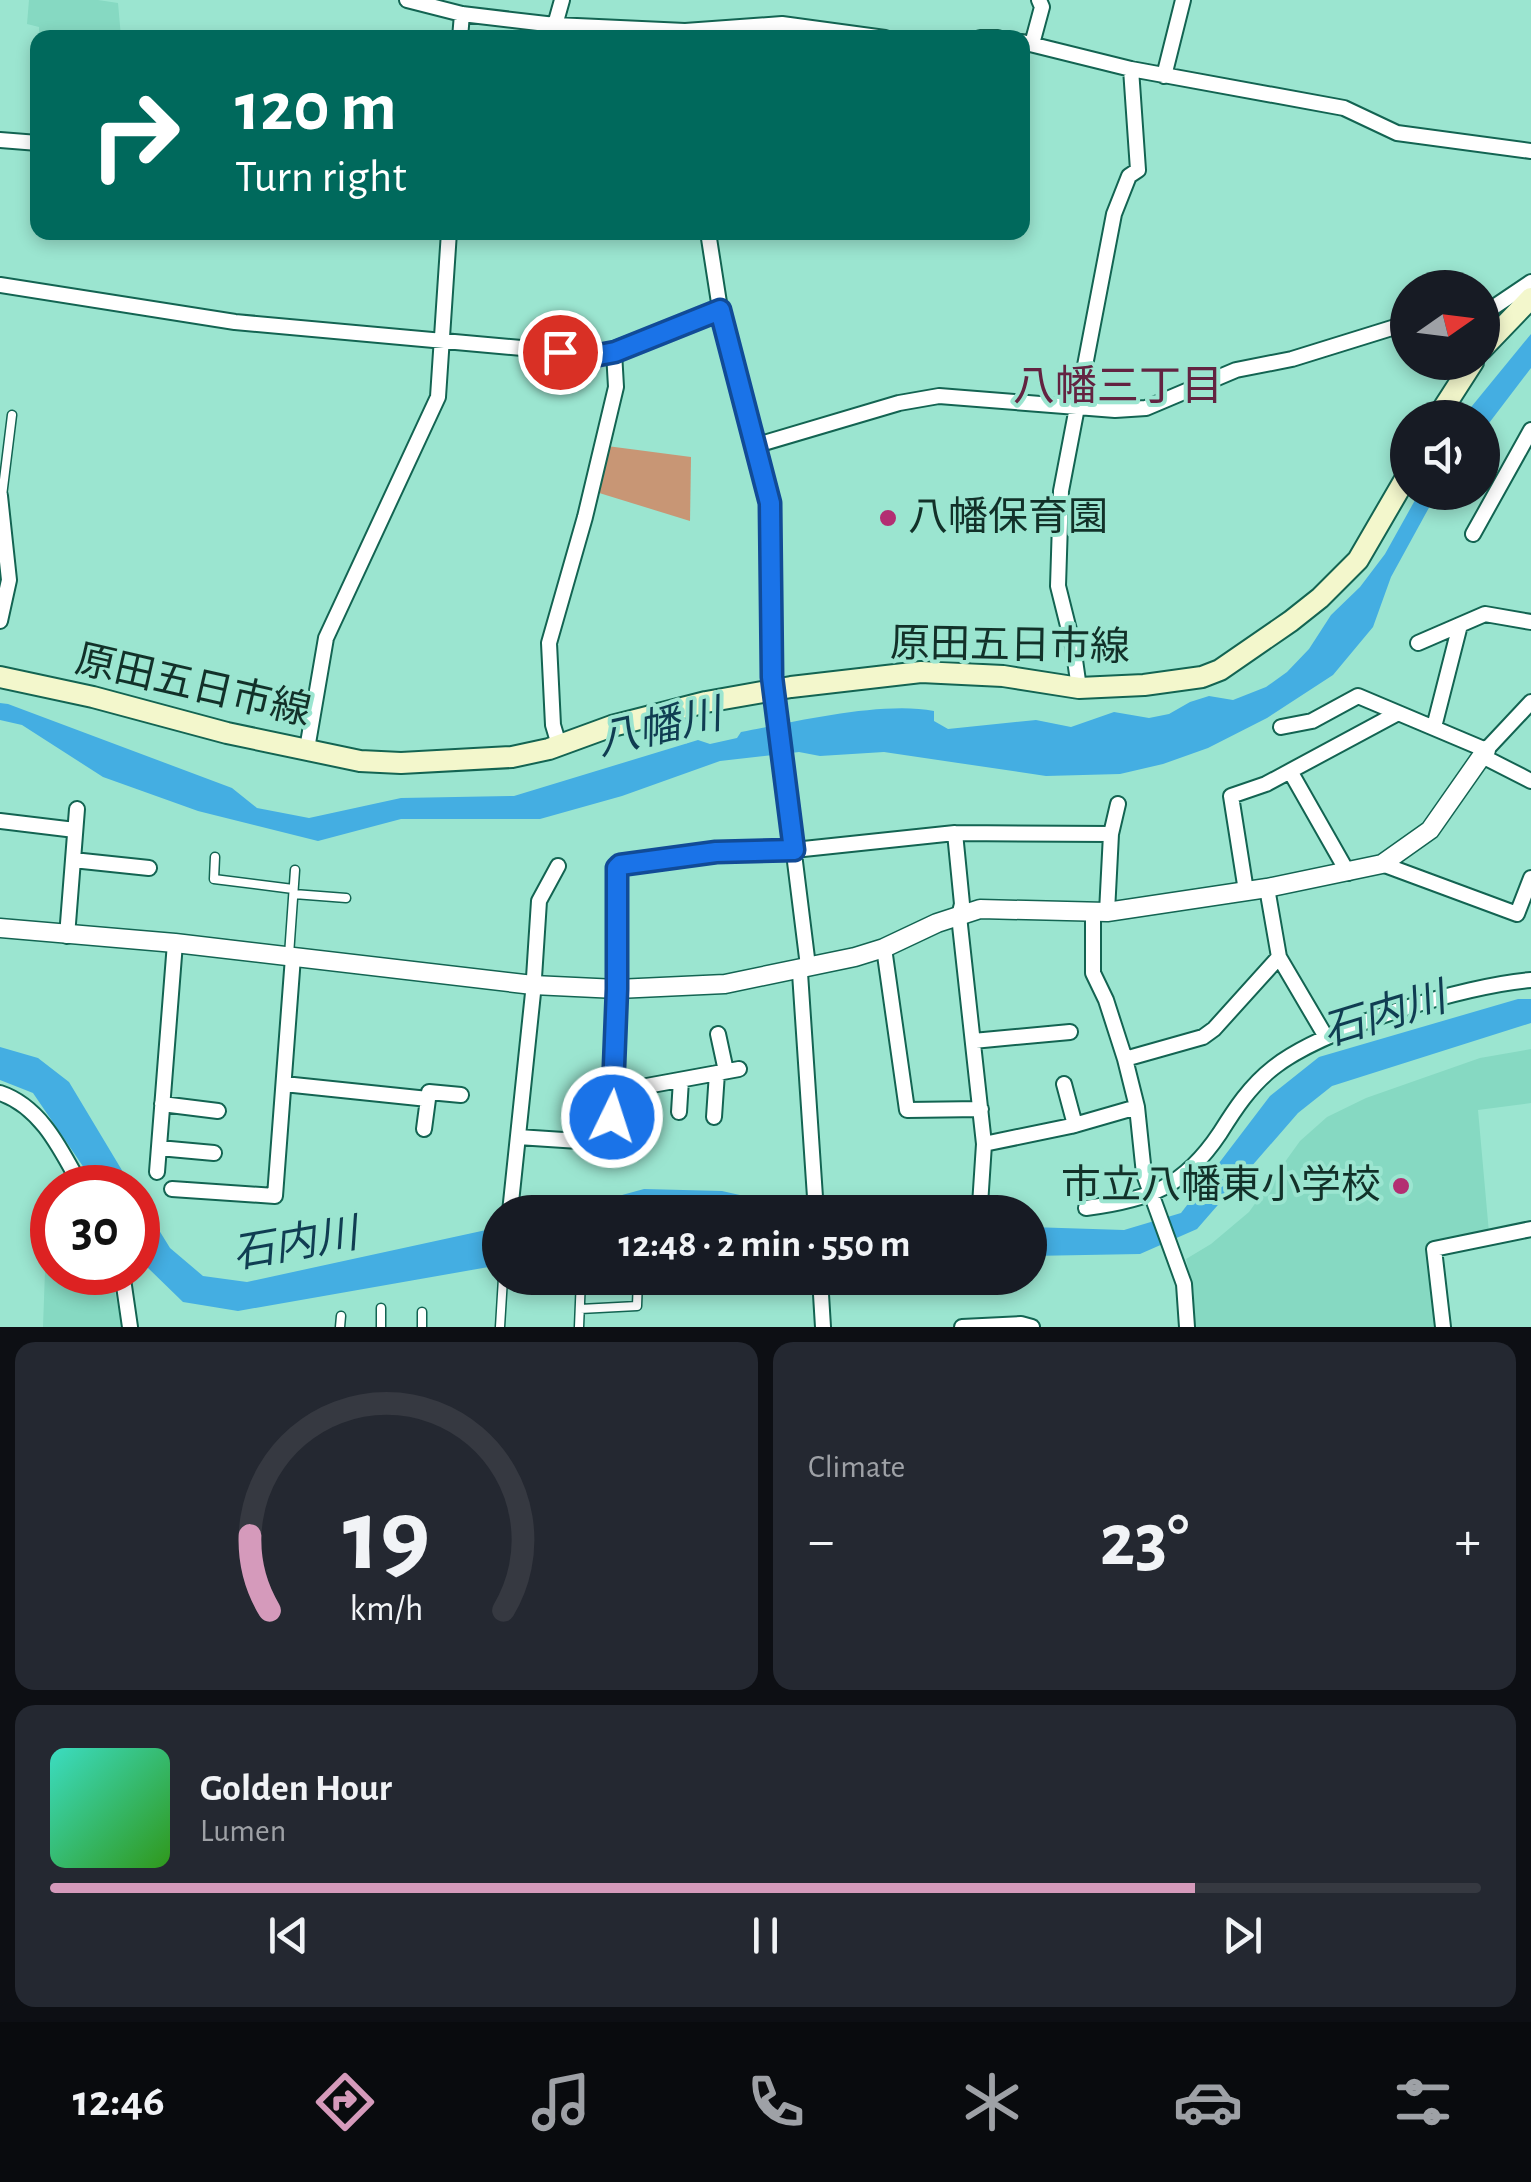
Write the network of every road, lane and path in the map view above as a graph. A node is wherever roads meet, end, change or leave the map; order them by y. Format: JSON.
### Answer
{"nodes":[{"id":1,"x":407,"y":0,"type":"edge"},
{"id":2,"x":562,"y":0,"type":"edge"},
{"id":3,"x":1039,"y":0,"type":"edge"},
{"id":4,"x":1182,"y":0,"type":"edge"},
{"id":5,"x":461,"y":9,"type":"edge"},
{"id":6,"x":555,"y":24,"type":"junction"},
{"id":7,"x":633,"y":30,"type":"edge"},
{"id":8,"x":724,"y":30,"type":"edge"},
{"id":9,"x":826,"y":30,"type":"edge"},
{"id":10,"x":1030,"y":36,"type":"edge"},
{"id":11,"x":1030,"y":44,"type":"edge"},
{"id":12,"x":1131,"y":69,"type":"junction"},
{"id":13,"x":1164,"y":76,"type":"junction"},
{"id":14,"x":0,"y":140,"type":"edge"},
{"id":15,"x":30,"y":142,"type":"edge"},
{"id":16,"x":1531,"y":151,"type":"edge"},
{"id":17,"x":449,"y":240,"type":"edge"},
{"id":18,"x":709,"y":240,"type":"edge"},
{"id":19,"x":1531,"y":282,"type":"edge"},
{"id":20,"x":0,"y":285,"type":"edge"},
{"id":21,"x":1531,"y":298,"type":"edge"},
{"id":22,"x":1500,"y":302,"type":"edge"},
{"id":23,"x":720,"y":310,"type":"junction"},
{"id":24,"x":1390,"y":329,"type":"edge"},
{"id":25,"x":1500,"y":330,"type":"edge"},
{"id":26,"x":443,"y":342,"type":"junction"},
{"id":27,"x":614,"y":352,"type":"junction"},
{"id":28,"x":1079,"y":406,"type":"junction"},
{"id":29,"x":12,"y":415,"type":"dead end"},
{"id":30,"x":1531,"y":430,"type":"edge"},
{"id":31,"x":757,"y":445,"type":"junction"},
{"id":32,"x":3,"y":451,"type":"edge"},
{"id":33,"x":1,"y":496,"type":"edge"},
{"id":34,"x":1390,"y":505,"type":"edge"},
{"id":35,"x":1473,"y":534,"type":"dead end"},
{"id":36,"x":0,"y":621,"type":"edge"},
{"id":37,"x":1531,"y":622,"type":"edge"},
{"id":38,"x":1460,"y":625,"type":"junction"},
{"id":39,"x":1418,"y":643,"type":"dead end"},
{"id":40,"x":0,"y":678,"type":"edge"},
{"id":41,"x":1078,"y":688,"type":"junction"},
{"id":42,"x":774,"y":695,"type":"junction"},
{"id":43,"x":1531,"y":702,"type":"edge"},
{"id":44,"x":1398,"y":713,"type":"junction"},
{"id":45,"x":1282,"y":727,"type":"dead end"},
{"id":46,"x":1434,"y":727,"type":"junction"},
{"id":47,"x":559,"y":745,"type":"junction"},
{"id":48,"x":308,"y":750,"type":"junction"},
{"id":49,"x":1484,"y":753,"type":"junction"},
{"id":50,"x":1290,"y":771,"type":"junction"},
{"id":51,"x":1531,"y":781,"type":"edge"},
{"id":52,"x":1118,"y":804,"type":"dead end"},
{"id":53,"x":77,"y":809,"type":"dead end"},
{"id":54,"x":0,"y":821,"type":"edge"},
{"id":55,"x":75,"y":830,"type":"junction"},
{"id":56,"x":955,"y":832,"type":"junction"},
{"id":57,"x":1112,"y":834,"type":"junction"},
{"id":58,"x":794,"y":850,"type":"junction"},
{"id":59,"x":215,"y":858,"type":"dead end"},
{"id":60,"x":73,"y":860,"type":"junction"},
{"id":61,"x":1382,"y":864,"type":"junction"},
{"id":62,"x":558,"y":866,"type":"dead end"},
{"id":63,"x":150,"y":868,"type":"dead end"},
{"id":64,"x":295,"y":870,"type":"dead end"},
{"id":65,"x":1348,"y":873,"type":"junction"},
{"id":66,"x":1531,"y":878,"type":"edge"},
{"id":67,"x":1267,"y":888,"type":"junction"},
{"id":68,"x":1246,"y":891,"type":"junction"},
{"id":69,"x":294,"y":892,"type":"junction"},
{"id":70,"x":346,"y":898,"type":"dead end"},
{"id":71,"x":1526,"y":906,"type":"edge"},
{"id":72,"x":1100,"y":912,"type":"junction"},
{"id":73,"x":959,"y":916,"type":"junction"},
{"id":74,"x":0,"y":928,"type":"edge"},
{"id":75,"x":67,"y":936,"type":"junction"},
{"id":76,"x":175,"y":943,"type":"junction"},
{"id":77,"x":884,"y":948,"type":"junction"},
{"id":78,"x":291,"y":957,"type":"junction"},
{"id":79,"x":1279,"y":957,"type":"junction"},
{"id":80,"x":808,"y":966,"type":"junction"},
{"id":81,"x":1531,"y":980,"type":"edge"},
{"id":82,"x":533,"y":985,"type":"junction"},
{"id":83,"x":617,"y":989,"type":"junction"},
{"id":84,"x":1070,"y":1032,"type":"dead end"},
{"id":85,"x":718,"y":1034,"type":"dead end"},
{"id":86,"x":1326,"y":1037,"type":"junction"},
{"id":87,"x":973,"y":1041,"type":"junction"},
{"id":88,"x":1125,"y":1059,"type":"junction"},
{"id":89,"x":727,"y":1071,"type":"junction"},
{"id":90,"x":681,"y":1080,"type":"junction"},
{"id":91,"x":284,"y":1084,"type":"junction"},
{"id":92,"x":1064,"y":1084,"type":"dead end"},
{"id":93,"x":614,"y":1092,"type":"junction"},
{"id":94,"x":0,"y":1093,"type":"edge"},
{"id":95,"x":460,"y":1095,"type":"dead end"},
{"id":96,"x":428,"y":1099,"type":"junction"},
{"id":97,"x":162,"y":1104,"type":"junction"},
{"id":98,"x":1137,"y":1106,"type":"junction"},
{"id":99,"x":981,"y":1109,"type":"junction"},
{"id":100,"x":218,"y":1110,"type":"dead end"},
{"id":101,"x":678,"y":1112,"type":"dead end"},
{"id":102,"x":714,"y":1116,"type":"dead end"},
{"id":103,"x":1075,"y":1125,"type":"junction"},
{"id":104,"x":424,"y":1128,"type":"dead end"},
{"id":105,"x":518,"y":1137,"type":"junction"},
{"id":106,"x":984,"y":1144,"type":"junction"},
{"id":107,"x":159,"y":1148,"type":"junction"},
{"id":108,"x":214,"y":1154,"type":"dead end"},
{"id":109,"x":68,"y":1165,"type":"edge"},
{"id":110,"x":158,"y":1165,"type":"edge"},
{"id":111,"x":172,"y":1188,"type":"dead end"},
{"id":112,"x":512,"y":1195,"type":"edge"},
{"id":113,"x":815,"y":1195,"type":"edge"},
{"id":114,"x":981,"y":1195,"type":"edge"},
{"id":115,"x":1151,"y":1198,"type":"junction"},
{"id":116,"x":1086,"y":1208,"type":"dead end"},
{"id":117,"x":1531,"y":1229,"type":"edge"},
{"id":118,"x":125,"y":1295,"type":"edge"},
{"id":119,"x":502,"y":1295,"type":"edge"},
{"id":120,"x":580,"y":1295,"type":"edge"},
{"id":121,"x":637,"y":1295,"type":"edge"},
{"id":122,"x":821,"y":1295,"type":"edge"},
{"id":123,"x":382,"y":1308,"type":"dead end"},
{"id":124,"x":580,"y":1308,"type":"junction"},
{"id":125,"x":422,"y":1312,"type":"dead end"},
{"id":126,"x":341,"y":1316,"type":"dead end"},
{"id":127,"x":130,"y":1327,"type":"edge"},
{"id":128,"x":340,"y":1327,"type":"edge"},
{"id":129,"x":381,"y":1327,"type":"edge"},
{"id":130,"x":422,"y":1327,"type":"edge"},
{"id":131,"x":500,"y":1327,"type":"edge"},
{"id":132,"x":580,"y":1327,"type":"edge"},
{"id":133,"x":823,"y":1327,"type":"edge"},
{"id":134,"x":962,"y":1327,"type":"edge"},
{"id":135,"x":1032,"y":1327,"type":"edge"},
{"id":136,"x":1186,"y":1327,"type":"edge"},
{"id":137,"x":1442,"y":1327,"type":"edge"}],
"edges":[{"from":1,"to":5,"type":"street"},
{"from":2,"to":6,"type":"street"},
{"from":3,"to":10,"type":"street"},
{"from":4,"to":13,"type":"street"},
{"from":5,"to":6,"type":"street"},
{"from":6,"to":7,"type":"street"},
{"from":8,"to":9,"type":"street"},
{"from":11,"to":12,"type":"street"},
{"from":12,"to":13,"type":"street"},
{"from":12,"to":28,"type":"street"},
{"from":13,"to":16,"type":"street"},
{"from":14,"to":15,"type":"street"},
{"from":17,"to":26,"type":"street"},
{"from":18,"to":23,"type":"street"},
{"from":19,"to":22,"type":"street"},
{"from":20,"to":26,"type":"street"},
{"from":21,"to":25,"type":"main road"},
{"from":23,"to":27,"type":"street"},
{"from":23,"to":31,"type":"street"},
{"from":24,"to":28,"type":"street"},
{"from":26,"to":27,"type":"street"},
{"from":26,"to":48,"type":"street"},
{"from":27,"to":47,"type":"street"},
{"from":28,"to":31,"type":"street"},
{"from":28,"to":41,"type":"street"},
{"from":29,"to":32,"type":"lane"},
{"from":30,"to":35,"type":"street"},
{"from":31,"to":42,"type":"street"},
{"from":32,"to":33,"type":"lane"},
{"from":33,"to":36,"type":"street"},
{"from":34,"to":41,"type":"main road","name":"原田五日市線"},
{"from":37,"to":38,"type":"street"},
{"from":38,"to":39,"type":"street"},
{"from":38,"to":46,"type":"street"},
{"from":40,"to":48,"type":"main road","name":"原田五日市線"},
{"from":41,"to":42,"type":"main road","name":"原田五日市線"},
{"from":42,"to":47,"type":"main road","name":"原田五日市線"},
{"from":42,"to":58,"type":"street"},
{"from":43,"to":49,"type":"street"},
{"from":44,"to":45,"type":"street"},
{"from":44,"to":46,"type":"street"},
{"from":44,"to":50,"type":"street"},
{"from":46,"to":49,"type":"street"},
{"from":47,"to":48,"type":"main road","name":"原田五日市線"},
{"from":49,"to":51,"type":"street"},
{"from":49,"to":61,"type":"street"},
{"from":50,"to":65,"type":"street"},
{"from":50,"to":68,"type":"street"},
{"from":52,"to":57,"type":"street"},
{"from":53,"to":55,"type":"street"},
{"from":54,"to":55,"type":"street"},
{"from":55,"to":60,"type":"street"},
{"from":56,"to":57,"type":"street"},
{"from":56,"to":58,"type":"street"},
{"from":56,"to":73,"type":"street"},
{"from":57,"to":72,"type":"street"},
{"from":58,"to":80,"type":"street"},
{"from":58,"to":83,"type":"street"},
{"from":59,"to":69,"type":"lane"},
{"from":60,"to":63,"type":"street"},
{"from":60,"to":75,"type":"street"},
{"from":61,"to":65,"type":"street"},
{"from":61,"to":71,"type":"street"},
{"from":62,"to":82,"type":"street"},
{"from":64,"to":69,"type":"lane"},
{"from":65,"to":67,"type":"street"},
{"from":66,"to":71,"type":"street"},
{"from":67,"to":68,"type":"street"},
{"from":67,"to":79,"type":"street"},
{"from":68,"to":72,"type":"street"},
{"from":69,"to":70,"type":"lane"},
{"from":69,"to":78,"type":"lane"},
{"from":72,"to":73,"type":"street"},
{"from":72,"to":88,"type":"street"},
{"from":73,"to":77,"type":"street"},
{"from":73,"to":87,"type":"street"},
{"from":74,"to":75,"type":"street"},
{"from":75,"to":76,"type":"street"},
{"from":76,"to":78,"type":"street"},
{"from":76,"to":97,"type":"street"},
{"from":77,"to":80,"type":"street"},
{"from":77,"to":99,"type":"street"},
{"from":78,"to":82,"type":"street"},
{"from":78,"to":91,"type":"street"},
{"from":79,"to":86,"type":"street"},
{"from":79,"to":88,"type":"street"},
{"from":80,"to":83,"type":"street"},
{"from":80,"to":113,"type":"street"},
{"from":81,"to":86,"type":"street"},
{"from":82,"to":83,"type":"street"},
{"from":82,"to":105,"type":"street"},
{"from":83,"to":93,"type":"street"},
{"from":84,"to":87,"type":"street"},
{"from":85,"to":89,"type":"street"},
{"from":86,"to":115,"type":"street"},
{"from":87,"to":99,"type":"street"},
{"from":88,"to":98,"type":"street"},
{"from":89,"to":90,"type":"street"},
{"from":89,"to":102,"type":"street"},
{"from":90,"to":93,"type":"street"},
{"from":90,"to":101,"type":"street"},
{"from":91,"to":96,"type":"street"},
{"from":91,"to":111,"type":"street"},
{"from":92,"to":103,"type":"street"},
{"from":93,"to":105,"type":"street"},
{"from":94,"to":109,"type":"street"},
{"from":95,"to":96,"type":"street"},
{"from":96,"to":104,"type":"street"},
{"from":97,"to":100,"type":"street"},
{"from":97,"to":107,"type":"street"},
{"from":98,"to":103,"type":"street"},
{"from":98,"to":115,"type":"street"},
{"from":99,"to":106,"type":"street"},
{"from":103,"to":106,"type":"street"},
{"from":105,"to":112,"type":"street"},
{"from":106,"to":114,"type":"street"},
{"from":107,"to":108,"type":"street"},
{"from":107,"to":110,"type":"street"},
{"from":115,"to":116,"type":"street"},
{"from":115,"to":136,"type":"street"},
{"from":117,"to":137,"type":"street"},
{"from":118,"to":127,"type":"street"},
{"from":119,"to":131,"type":"lane"},
{"from":120,"to":124,"type":"lane"},
{"from":121,"to":124,"type":"lane"},
{"from":122,"to":133,"type":"street"},
{"from":123,"to":129,"type":"lane"},
{"from":124,"to":132,"type":"lane"},
{"from":125,"to":130,"type":"lane"},
{"from":126,"to":128,"type":"lane"},
{"from":134,"to":135,"type":"street"}]}
